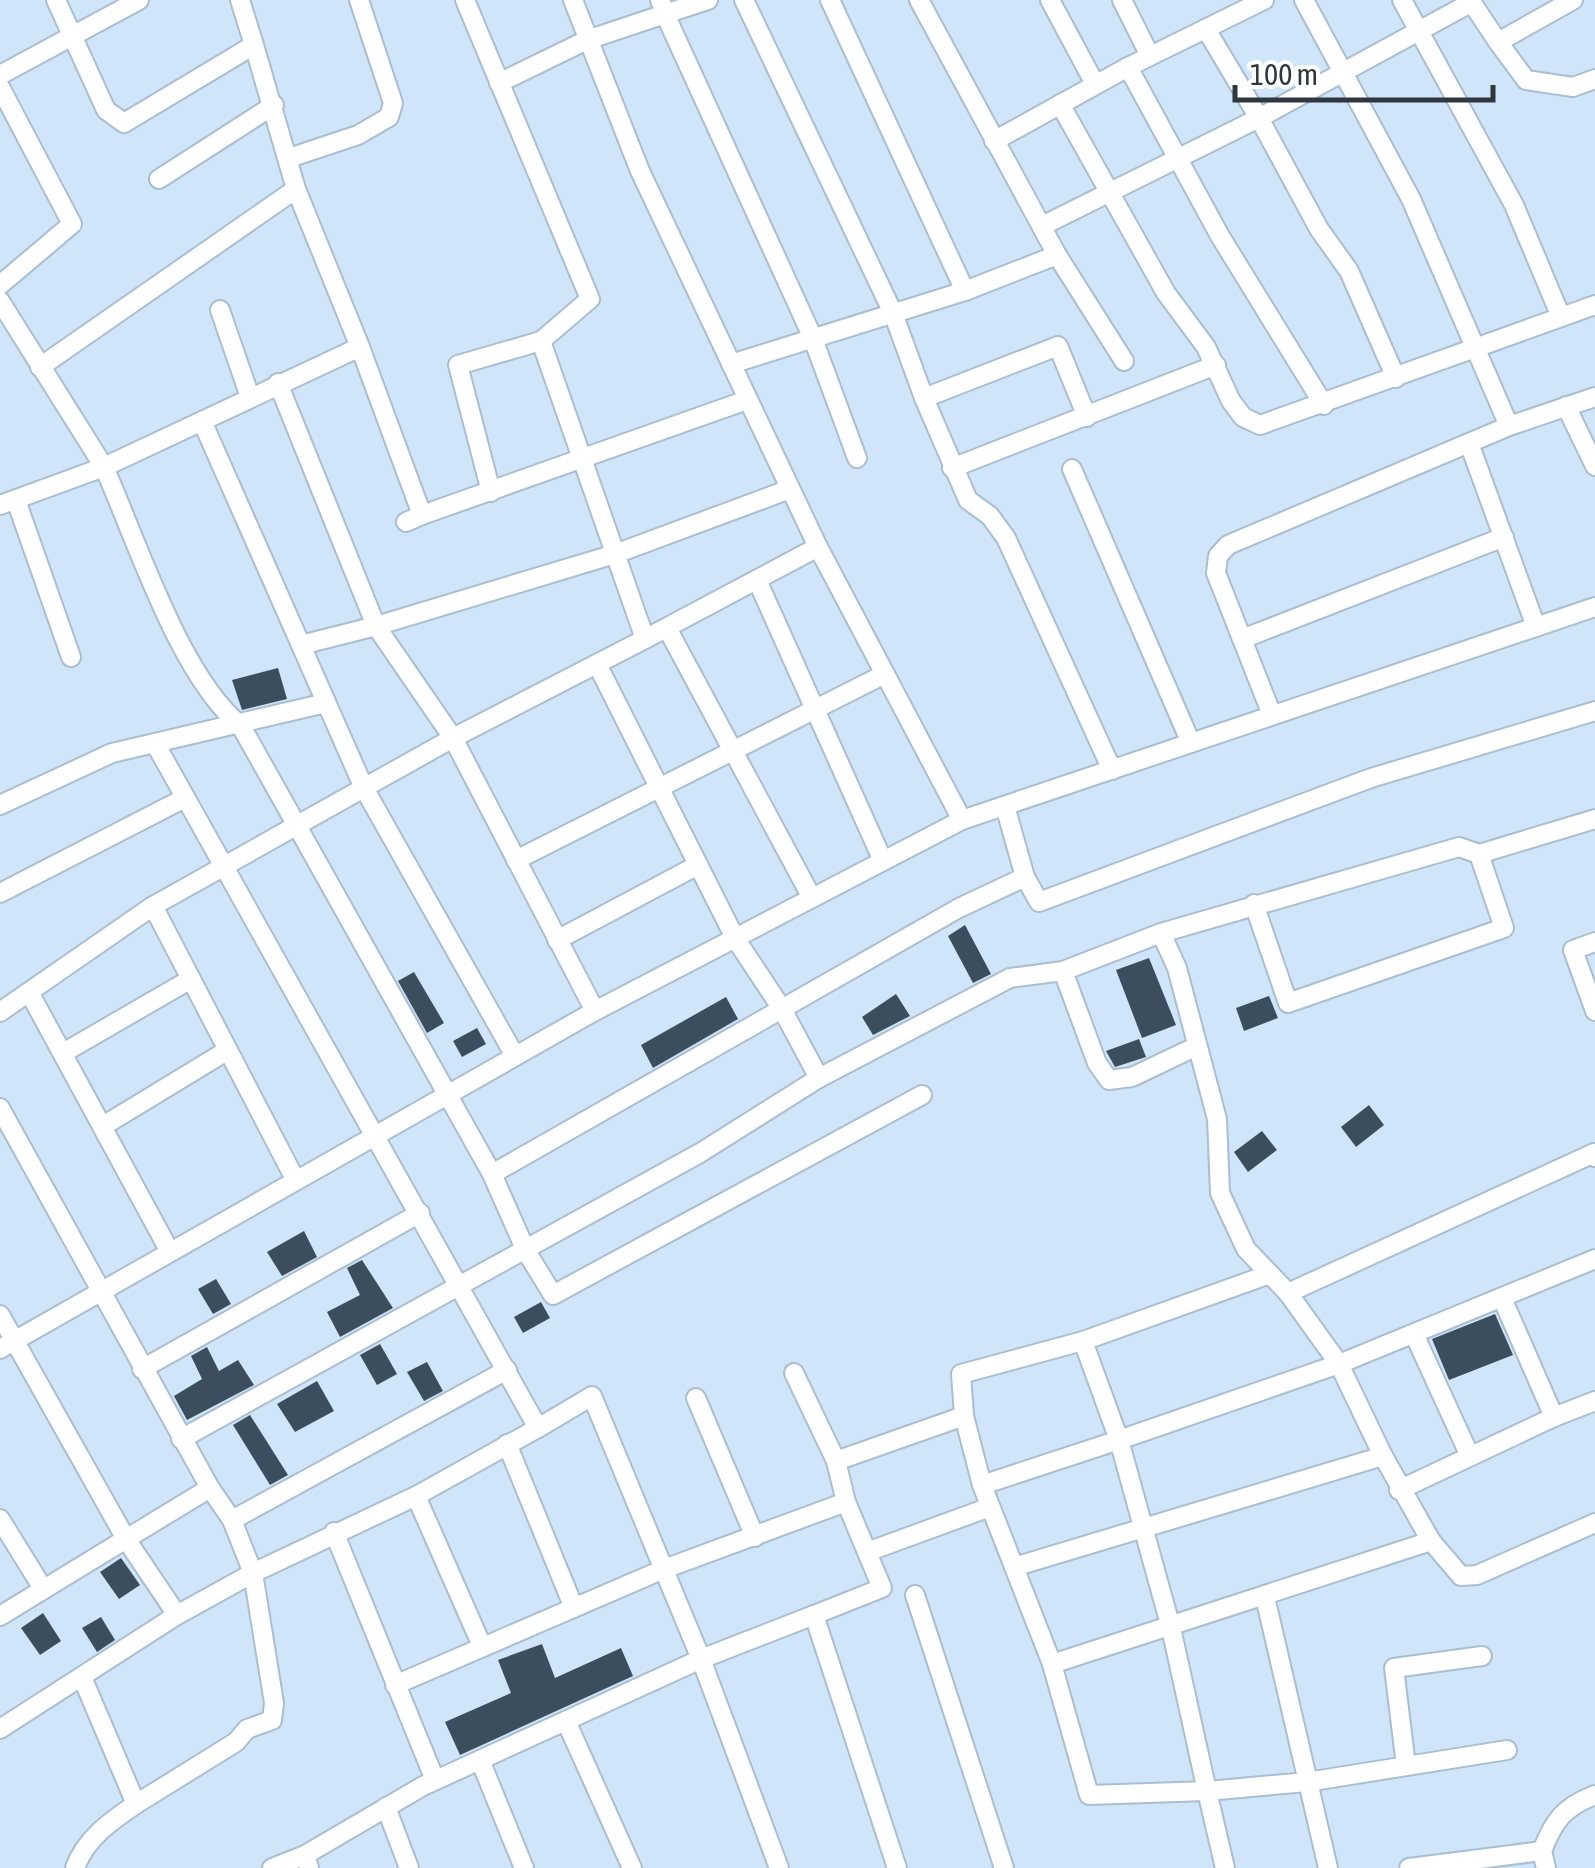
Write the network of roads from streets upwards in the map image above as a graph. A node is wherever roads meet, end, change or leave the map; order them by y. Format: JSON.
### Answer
{"nodes":[{"id":1,"x":56,"y":0,"type":"edge"},
{"id":2,"x":139,"y":0,"type":"edge"},
{"id":3,"x":240,"y":0,"type":"edge"},
{"id":4,"x":359,"y":0,"type":"edge"},
{"id":5,"x":465,"y":0,"type":"edge"},
{"id":6,"x":574,"y":0,"type":"edge"},
{"id":7,"x":708,"y":0,"type":"edge"},
{"id":8,"x":744,"y":0,"type":"edge"},
{"id":9,"x":830,"y":0,"type":"edge"},
{"id":10,"x":919,"y":0,"type":"edge"},
{"id":11,"x":1050,"y":0,"type":"edge"},
{"id":12,"x":1122,"y":0,"type":"edge"},
{"id":13,"x":1304,"y":0,"type":"edge"},
{"id":14,"x":1402,"y":0,"type":"edge"},
{"id":15,"x":1573,"y":0,"type":"edge"},
{"id":16,"x":1471,"y":1,"type":"edge"},
{"id":17,"x":1256,"y":2,"type":"edge"},
{"id":18,"x":662,"y":7,"type":"edge"},
{"id":19,"x":1206,"y":29,"type":"junction"},
{"id":20,"x":1418,"y":30,"type":"junction"},
{"id":21,"x":75,"y":36,"type":"junction"},
{"id":22,"x":587,"y":40,"type":"junction"},
{"id":23,"x":1498,"y":42,"type":"junction"},
{"id":24,"x":254,"y":45,"type":"junction"},
{"id":25,"x":1150,"y":56,"type":"junction"},
{"id":26,"x":1128,"y":67,"type":"junction"},
{"id":27,"x":1342,"y":72,"type":"junction"},
{"id":28,"x":0,"y":75,"type":"edge"},
{"id":29,"x":1595,"y":79,"type":"edge"},
{"id":30,"x":500,"y":83,"type":"junction"},
{"id":31,"x":1096,"y":84,"type":"junction"},
{"id":32,"x":0,"y":87,"type":"edge"},
{"id":33,"x":274,"y":104,"type":"junction"},
{"id":34,"x":1060,"y":104,"type":"junction"},
{"id":35,"x":1259,"y":118,"type":"junction"},
{"id":36,"x":994,"y":141,"type":"junction"},
{"id":37,"x":289,"y":158,"type":"junction"},
{"id":38,"x":1176,"y":159,"type":"junction"},
{"id":39,"x":159,"y":179,"type":"dead end"},
{"id":40,"x":296,"y":189,"type":"junction"},
{"id":41,"x":1108,"y":196,"type":"junction"},
{"id":42,"x":1042,"y":226,"type":"junction"},
{"id":43,"x":1057,"y":255,"type":"junction"},
{"id":44,"x":0,"y":286,"type":"edge"},
{"id":45,"x":964,"y":291,"type":"junction"},
{"id":46,"x":0,"y":302,"type":"edge"},
{"id":47,"x":1595,"y":305,"type":"edge"},
{"id":48,"x":220,"y":310,"type":"dead end"},
{"id":49,"x":893,"y":313,"type":"junction"},
{"id":50,"x":1561,"y":318,"type":"junction"},
{"id":51,"x":812,"y":336,"type":"junction"},
{"id":52,"x":541,"y":341,"type":"junction"},
{"id":53,"x":360,"y":347,"type":"junction"},
{"id":54,"x":1478,"y":349,"type":"junction"},
{"id":55,"x":1124,"y":360,"type":"dead end"},
{"id":56,"x":731,"y":364,"type":"junction"},
{"id":57,"x":1216,"y":365,"type":"junction"},
{"id":58,"x":40,"y":367,"type":"junction"},
{"id":59,"x":1396,"y":378,"type":"junction"},
{"id":60,"x":278,"y":383,"type":"junction"},
{"id":61,"x":250,"y":396,"type":"junction"},
{"id":62,"x":1595,"y":396,"type":"edge"},
{"id":63,"x":924,"y":398,"type":"junction"},
{"id":64,"x":747,"y":400,"type":"junction"},
{"id":65,"x":1324,"y":405,"type":"junction"},
{"id":66,"x":1566,"y":406,"type":"junction"},
{"id":67,"x":1086,"y":416,"type":"junction"},
{"id":68,"x":202,"y":421,"type":"junction"},
{"id":69,"x":1509,"y":426,"type":"junction"},
{"id":70,"x":1469,"y":442,"type":"junction"},
{"id":71,"x":857,"y":458,"type":"dead end"},
{"id":72,"x":582,"y":459,"type":"junction"},
{"id":73,"x":1595,"y":466,"type":"edge"},
{"id":74,"x":104,"y":468,"type":"junction"},
{"id":75,"x":952,"y":468,"type":"junction"},
{"id":76,"x":1072,"y":469,"type":"dead end"},
{"id":77,"x":790,"y":489,"type":"junction"},
{"id":78,"x":491,"y":492,"type":"junction"},
{"id":79,"x":8,"y":502,"type":"edge"},
{"id":80,"x":1504,"y":537,"type":"junction"},
{"id":81,"x":818,"y":547,"type":"junction"},
{"id":82,"x":615,"y":554,"type":"junction"},
{"id":83,"x":757,"y":580,"type":"junction"},
{"id":84,"x":1595,"y":607,"type":"edge"},
{"id":85,"x":376,"y":626,"type":"junction"},
{"id":86,"x":1536,"y":627,"type":"junction"},
{"id":87,"x":667,"y":628,"type":"junction"},
{"id":88,"x":1242,"y":639,"type":"junction"},
{"id":89,"x":645,"y":640,"type":"junction"},
{"id":90,"x":301,"y":646,"type":"junction"},
{"id":91,"x":72,"y":657,"type":"dead end"},
{"id":92,"x":596,"y":664,"type":"junction"},
{"id":93,"x":885,"y":674,"type":"junction"},
{"id":94,"x":326,"y":703,"type":"junction"},
{"id":95,"x":815,"y":709,"type":"junction"},
{"id":96,"x":1595,"y":711,"type":"edge"},
{"id":97,"x":1272,"y":716,"type":"junction"},
{"id":98,"x":241,"y":726,"type":"junction"},
{"id":99,"x":452,"y":738,"type":"junction"},
{"id":100,"x":1191,"y":743,"type":"junction"},
{"id":101,"x":156,"y":745,"type":"junction"},
{"id":102,"x":735,"y":750,"type":"junction"},
{"id":103,"x":1112,"y":770,"type":"junction"},
{"id":104,"x":364,"y":788,"type":"junction"},
{"id":105,"x":659,"y":788,"type":"junction"},
{"id":106,"x":185,"y":798,"type":"junction"},
{"id":107,"x":0,"y":805,"type":"edge"},
{"id":108,"x":1004,"y":806,"type":"junction"},
{"id":109,"x":1595,"y":819,"type":"edge"},
{"id":110,"x":962,"y":820,"type":"junction"},
{"id":111,"x":298,"y":825,"type":"junction"},
{"id":112,"x":1479,"y":854,"type":"junction"},
{"id":113,"x":516,"y":860,"type":"junction"},
{"id":114,"x":883,"y":861,"type":"junction"},
{"id":115,"x":698,"y":865,"type":"junction"},
{"id":116,"x":226,"y":866,"type":"junction"},
{"id":117,"x":1026,"y":877,"type":"junction"},
{"id":118,"x":0,"y":893,"type":"edge"},
{"id":119,"x":812,"y":898,"type":"junction"},
{"id":120,"x":1254,"y":904,"type":"junction"},
{"id":121,"x":153,"y":906,"type":"junction"},
{"id":122,"x":1161,"y":933,"type":"junction"},
{"id":123,"x":735,"y":938,"type":"junction"},
{"id":124,"x":558,"y":940,"type":"junction"},
{"id":125,"x":1595,"y":942,"type":"edge"},
{"id":126,"x":1063,"y":971,"type":"junction"},
{"id":127,"x":191,"y":979,"type":"junction"},
{"id":128,"x":30,"y":992,"type":"junction"},
{"id":129,"x":782,"y":1008,"type":"junction"},
{"id":130,"x":1595,"y":1011,"type":"edge"},
{"id":131,"x":0,"y":1012,"type":"edge"},
{"id":132,"x":595,"y":1012,"type":"junction"},
{"id":133,"x":1198,"y":1046,"type":"junction"},
{"id":134,"x":228,"y":1050,"type":"junction"},
{"id":135,"x":63,"y":1052,"type":"junction"},
{"id":136,"x":515,"y":1056,"type":"junction"},
{"id":137,"x":819,"y":1078,"type":"junction"},
{"id":138,"x":446,"y":1094,"type":"junction"},
{"id":139,"x":922,"y":1095,"type":"dead end"},
{"id":140,"x":0,"y":1108,"type":"edge"},
{"id":141,"x":103,"y":1126,"type":"junction"},
{"id":142,"x":376,"y":1134,"type":"junction"},
{"id":143,"x":1595,"y":1157,"type":"edge"},
{"id":144,"x":492,"y":1174,"type":"junction"},
{"id":145,"x":295,"y":1180,"type":"junction"},
{"id":146,"x":420,"y":1213,"type":"junction"},
{"id":147,"x":169,"y":1250,"type":"junction"},
{"id":148,"x":526,"y":1250,"type":"junction"},
{"id":149,"x":1595,"y":1260,"type":"edge"},
{"id":150,"x":1270,"y":1274,"type":"junction"},
{"id":151,"x":461,"y":1287,"type":"junction"},
{"id":152,"x":98,"y":1290,"type":"junction"},
{"id":153,"x":1288,"y":1294,"type":"junction"},
{"id":154,"x":1502,"y":1298,"type":"junction"},
{"id":155,"x":0,"y":1315,"type":"edge"},
{"id":156,"x":1414,"y":1334,"type":"junction"},
{"id":157,"x":1083,"y":1341,"type":"junction"},
{"id":158,"x":7,"y":1345,"type":"edge"},
{"id":159,"x":1339,"y":1364,"type":"junction"},
{"id":160,"x":142,"y":1370,"type":"junction"},
{"id":161,"x":507,"y":1370,"type":"junction"},
{"id":162,"x":794,"y":1373,"type":"dead end"},
{"id":163,"x":696,"y":1398,"type":"dead end"},
{"id":164,"x":1595,"y":1401,"type":"edge"},
{"id":165,"x":964,"y":1416,"type":"junction"},
{"id":166,"x":1554,"y":1417,"type":"junction"},
{"id":167,"x":538,"y":1428,"type":"junction"},
{"id":168,"x":181,"y":1439,"type":"junction"},
{"id":169,"x":1120,"y":1440,"type":"junction"},
{"id":170,"x":508,"y":1444,"type":"junction"},
{"id":171,"x":1469,"y":1454,"type":"junction"},
{"id":172,"x":1384,"y":1456,"type":"junction"},
{"id":173,"x":836,"y":1461,"type":"junction"},
{"id":174,"x":982,"y":1485,"type":"junction"},
{"id":175,"x":210,"y":1488,"type":"junction"},
{"id":176,"x":1399,"y":1490,"type":"junction"},
{"id":177,"x":416,"y":1496,"type":"junction"},
{"id":178,"x":846,"y":1502,"type":"junction"},
{"id":179,"x":990,"y":1507,"type":"junction"},
{"id":180,"x":0,"y":1519,"type":"edge"},
{"id":181,"x":232,"y":1520,"type":"junction"},
{"id":182,"x":1595,"y":1523,"type":"edge"},
{"id":183,"x":1145,"y":1529,"type":"junction"},
{"id":184,"x":334,"y":1532,"type":"junction"},
{"id":185,"x":755,"y":1537,"type":"junction"},
{"id":186,"x":126,"y":1539,"type":"junction"},
{"id":187,"x":1432,"y":1541,"type":"junction"},
{"id":188,"x":867,"y":1552,"type":"junction"},
{"id":189,"x":1014,"y":1567,"type":"junction"},
{"id":190,"x":664,"y":1569,"type":"junction"},
{"id":191,"x":253,"y":1574,"type":"junction"},
{"id":192,"x":42,"y":1587,"type":"junction"},
{"id":193,"x":915,"y":1595,"type":"dead end"},
{"id":194,"x":1265,"y":1597,"type":"junction"},
{"id":195,"x":574,"y":1608,"type":"junction"},
{"id":196,"x":177,"y":1615,"type":"junction"},
{"id":197,"x":814,"y":1615,"type":"junction"},
{"id":198,"x":0,"y":1616,"type":"edge"},
{"id":199,"x":1172,"y":1628,"type":"junction"},
{"id":200,"x":482,"y":1646,"type":"junction"},
{"id":201,"x":1482,"y":1656,"type":"dead end"},
{"id":202,"x":701,"y":1660,"type":"junction"},
{"id":203,"x":1052,"y":1664,"type":"junction"},
{"id":204,"x":82,"y":1677,"type":"junction"},
{"id":205,"x":395,"y":1686,"type":"junction"},
{"id":206,"x":566,"y":1721,"type":"junction"},
{"id":207,"x":0,"y":1730,"type":"edge"},
{"id":208,"x":1507,"y":1750,"type":"dead end"},
{"id":209,"x":480,"y":1760,"type":"junction"},
{"id":210,"x":1406,"y":1766,"type":"junction"},
{"id":211,"x":436,"y":1780,"type":"junction"},
{"id":212,"x":1307,"y":1782,"type":"junction"},
{"id":213,"x":1207,"y":1790,"type":"junction"},
{"id":214,"x":1595,"y":1795,"type":"edge"},
{"id":215,"x":136,"y":1804,"type":"junction"},
{"id":216,"x":386,"y":1808,"type":"junction"},
{"id":217,"x":1544,"y":1859,"type":"edge"},
{"id":218,"x":307,"y":1861,"type":"edge"},
{"id":219,"x":1431,"y":1867,"type":"edge"},
{"id":220,"x":74,"y":1868,"type":"edge"},
{"id":221,"x":272,"y":1868,"type":"edge"},
{"id":222,"x":409,"y":1868,"type":"edge"},
{"id":223,"x":524,"y":1868,"type":"edge"},
{"id":224,"x":632,"y":1868,"type":"edge"},
{"id":225,"x":779,"y":1868,"type":"edge"},
{"id":226,"x":897,"y":1868,"type":"edge"},
{"id":227,"x":1004,"y":1868,"type":"edge"},
{"id":228,"x":1225,"y":1868,"type":"edge"},
{"id":229,"x":1328,"y":1868,"type":"edge"},
{"id":230,"x":1409,"y":1868,"type":"edge"}],
"edges":[{"from":1,"to":21,"type":"street"},
{"from":2,"to":21,"type":"street"},
{"from":3,"to":24,"type":"street"},
{"from":4,"to":37,"type":"street"},
{"from":5,"to":30,"type":"street"},
{"from":6,"to":22,"type":"street"},
{"from":7,"to":18,"type":"street"},
{"from":8,"to":49,"type":"street"},
{"from":9,"to":45,"type":"street"},
{"from":10,"to":36,"type":"street"},
{"from":11,"to":31,"type":"street"},
{"from":12,"to":25,"type":"street"},
{"from":13,"to":27,"type":"street"},
{"from":14,"to":20,"type":"street"},
{"from":15,"to":23,"type":"street"},
{"from":16,"to":20,"type":"street"},
{"from":16,"to":23,"type":"street"},
{"from":17,"to":19,"type":"street"},
{"from":18,"to":22,"type":"street"},
{"from":18,"to":51,"type":"street"},
{"from":19,"to":25,"type":"street"},
{"from":19,"to":35,"type":"street"},
{"from":20,"to":27,"type":"street"},
{"from":20,"to":50,"type":"street"},
{"from":21,"to":24,"type":"street"},
{"from":21,"to":28,"type":"street"},
{"from":22,"to":30,"type":"street"},
{"from":22,"to":56,"type":"street"},
{"from":23,"to":29,"type":"street"},
{"from":24,"to":33,"type":"street"},
{"from":25,"to":26,"type":"street"},
{"from":26,"to":31,"type":"street"},
{"from":26,"to":38,"type":"street"},
{"from":27,"to":35,"type":"street"},
{"from":27,"to":54,"type":"street"},
{"from":30,"to":52,"type":"street"},
{"from":31,"to":34,"type":"street"},
{"from":32,"to":44,"type":"street"},
{"from":33,"to":37,"type":"street"},
{"from":33,"to":39,"type":"street"},
{"from":34,"to":36,"type":"street"},
{"from":34,"to":41,"type":"street"},
{"from":35,"to":38,"type":"street"},
{"from":35,"to":59,"type":"street"},
{"from":36,"to":42,"type":"street"},
{"from":37,"to":40,"type":"street"},
{"from":38,"to":41,"type":"street"},
{"from":38,"to":65,"type":"street"},
{"from":40,"to":53,"type":"street"},
{"from":40,"to":58,"type":"street"},
{"from":41,"to":42,"type":"street"},
{"from":41,"to":57,"type":"street"},
{"from":42,"to":43,"type":"street"},
{"from":43,"to":45,"type":"street"},
{"from":43,"to":55,"type":"street"},
{"from":45,"to":49,"type":"street"},
{"from":46,"to":58,"type":"street"},
{"from":47,"to":50,"type":"street"},
{"from":48,"to":61,"type":"street"},
{"from":49,"to":51,"type":"street"},
{"from":49,"to":63,"type":"street"},
{"from":50,"to":54,"type":"street"},
{"from":51,"to":56,"type":"street"},
{"from":51,"to":71,"type":"street"},
{"from":52,"to":72,"type":"street"},
{"from":52,"to":78,"type":"street"},
{"from":53,"to":60,"type":"street"},
{"from":53,"to":78,"type":"street"},
{"from":54,"to":59,"type":"street"},
{"from":54,"to":69,"type":"street"},
{"from":56,"to":64,"type":"street"},
{"from":57,"to":65,"type":"street"},
{"from":57,"to":67,"type":"street"},
{"from":58,"to":74,"type":"street"},
{"from":59,"to":65,"type":"street"},
{"from":60,"to":61,"type":"street"},
{"from":60,"to":85,"type":"street"},
{"from":61,"to":68,"type":"street"},
{"from":62,"to":66,"type":"street"},
{"from":63,"to":67,"type":"street"},
{"from":63,"to":75,"type":"street"},
{"from":64,"to":72,"type":"street"},
{"from":64,"to":77,"type":"street"},
{"from":66,"to":69,"type":"street"},
{"from":66,"to":73,"type":"street"},
{"from":67,"to":75,"type":"street"},
{"from":68,"to":74,"type":"street"},
{"from":68,"to":90,"type":"street"},
{"from":69,"to":70,"type":"street"},
{"from":70,"to":80,"type":"street"},
{"from":70,"to":88,"type":"street"},
{"from":72,"to":78,"type":"street"},
{"from":72,"to":82,"type":"street"},
{"from":74,"to":79,"type":"street"},
{"from":74,"to":98,"type":"street"},
{"from":75,"to":103,"type":"street"},
{"from":76,"to":100,"type":"street"},
{"from":77,"to":81,"type":"street"},
{"from":77,"to":82,"type":"street"},
{"from":79,"to":91,"type":"street"},
{"from":80,"to":86,"type":"street"},
{"from":80,"to":88,"type":"street"},
{"from":81,"to":83,"type":"street"},
{"from":81,"to":93,"type":"street"},
{"from":82,"to":85,"type":"street"},
{"from":82,"to":89,"type":"street"},
{"from":83,"to":87,"type":"street"},
{"from":83,"to":95,"type":"street"},
{"from":84,"to":86,"type":"street"},
{"from":85,"to":90,"type":"street"},
{"from":85,"to":99,"type":"street"},
{"from":86,"to":97,"type":"street"},
{"from":87,"to":89,"type":"street"},
{"from":87,"to":102,"type":"street"},
{"from":88,"to":97,"type":"street"},
{"from":89,"to":92,"type":"street"},
{"from":90,"to":94,"type":"street"},
{"from":92,"to":99,"type":"street"},
{"from":92,"to":105,"type":"street"},
{"from":93,"to":95,"type":"street"},
{"from":93,"to":110,"type":"street"},
{"from":94,"to":98,"type":"street"},
{"from":94,"to":104,"type":"street"},
{"from":95,"to":102,"type":"street"},
{"from":95,"to":114,"type":"street"},
{"from":96,"to":117,"type":"street"},
{"from":97,"to":100,"type":"street"},
{"from":98,"to":101,"type":"street"},
{"from":98,"to":111,"type":"street"},
{"from":99,"to":104,"type":"street"},
{"from":99,"to":113,"type":"street"},
{"from":100,"to":103,"type":"street"},
{"from":101,"to":106,"type":"street"},
{"from":101,"to":107,"type":"street"},
{"from":102,"to":105,"type":"street"},
{"from":102,"to":119,"type":"street"},
{"from":103,"to":108,"type":"street"},
{"from":104,"to":111,"type":"street"},
{"from":104,"to":136,"type":"street"},
{"from":105,"to":113,"type":"street"},
{"from":105,"to":115,"type":"street"},
{"from":106,"to":116,"type":"street"},
{"from":106,"to":118,"type":"street"},
{"from":108,"to":110,"type":"street"},
{"from":108,"to":117,"type":"street"},
{"from":109,"to":112,"type":"street"},
{"from":110,"to":114,"type":"street"},
{"from":111,"to":116,"type":"street"},
{"from":111,"to":138,"type":"street"},
{"from":112,"to":120,"type":"street"},
{"from":112,"to":120,"type":"street"},
{"from":113,"to":124,"type":"street"},
{"from":114,"to":119,"type":"street"},
{"from":115,"to":123,"type":"street"},
{"from":115,"to":124,"type":"street"},
{"from":116,"to":121,"type":"street"},
{"from":116,"to":142,"type":"street"},
{"from":117,"to":129,"type":"street"},
{"from":119,"to":123,"type":"street"},
{"from":120,"to":122,"type":"street"},
{"from":121,"to":127,"type":"street"},
{"from":121,"to":128,"type":"street"},
{"from":122,"to":126,"type":"street"},
{"from":122,"to":133,"type":"street"},
{"from":123,"to":129,"type":"street"},
{"from":123,"to":132,"type":"street"},
{"from":124,"to":132,"type":"street"},
{"from":125,"to":130,"type":"street"},
{"from":126,"to":133,"type":"street"},
{"from":126,"to":137,"type":"street"},
{"from":127,"to":134,"type":"street"},
{"from":127,"to":135,"type":"street"},
{"from":128,"to":131,"type":"street"},
{"from":128,"to":135,"type":"street"},
{"from":129,"to":137,"type":"street"},
{"from":129,"to":144,"type":"street"},
{"from":132,"to":136,"type":"street"},
{"from":133,"to":150,"type":"street"},
{"from":134,"to":141,"type":"street"},
{"from":134,"to":145,"type":"street"},
{"from":135,"to":141,"type":"street"},
{"from":136,"to":138,"type":"street"},
{"from":137,"to":148,"type":"street"},
{"from":138,"to":142,"type":"street"},
{"from":138,"to":144,"type":"street"},
{"from":139,"to":148,"type":"street"},
{"from":140,"to":152,"type":"street"},
{"from":141,"to":147,"type":"street"},
{"from":142,"to":145,"type":"street"},
{"from":142,"to":146,"type":"street"},
{"from":143,"to":153,"type":"street"},
{"from":144,"to":148,"type":"street"},
{"from":145,"to":147,"type":"street"},
{"from":146,"to":151,"type":"street"},
{"from":146,"to":160,"type":"street"},
{"from":147,"to":152,"type":"street"},
{"from":148,"to":151,"type":"street"},
{"from":149,"to":154,"type":"street"},
{"from":150,"to":153,"type":"street"},
{"from":150,"to":157,"type":"street"},
{"from":151,"to":161,"type":"street"},
{"from":151,"to":168,"type":"street"},
{"from":152,"to":158,"type":"street"},
{"from":152,"to":160,"type":"street"},
{"from":153,"to":159,"type":"street"},
{"from":154,"to":156,"type":"street"},
{"from":154,"to":166,"type":"street"},
{"from":155,"to":158,"type":"street"},
{"from":156,"to":159,"type":"street"},
{"from":156,"to":171,"type":"street"},
{"from":157,"to":165,"type":"street"},
{"from":157,"to":169,"type":"street"},
{"from":158,"to":186,"type":"street"},
{"from":159,"to":169,"type":"street"},
{"from":159,"to":172,"type":"street"},
{"from":160,"to":168,"type":"street"},
{"from":161,"to":167,"type":"street"},
{"from":161,"to":181,"type":"street"},
{"from":162,"to":173,"type":"street"},
{"from":163,"to":185,"type":"street"},
{"from":164,"to":166,"type":"street"},
{"from":165,"to":173,"type":"street"},
{"from":165,"to":174,"type":"street"},
{"from":166,"to":171,"type":"street"},
{"from":167,"to":170,"type":"street"},
{"from":167,"to":190,"type":"street"},
{"from":168,"to":175,"type":"street"},
{"from":169,"to":174,"type":"street"},
{"from":169,"to":183,"type":"street"},
{"from":170,"to":177,"type":"street"},
{"from":170,"to":195,"type":"street"},
{"from":171,"to":176,"type":"street"},
{"from":172,"to":176,"type":"street"},
{"from":172,"to":183,"type":"street"},
{"from":173,"to":178,"type":"street"},
{"from":174,"to":179,"type":"street"},
{"from":175,"to":181,"type":"street"},
{"from":175,"to":186,"type":"street"},
{"from":176,"to":187,"type":"street"},
{"from":177,"to":184,"type":"street"},
{"from":177,"to":200,"type":"street"},
{"from":178,"to":185,"type":"street"},
{"from":178,"to":188,"type":"street"},
{"from":179,"to":188,"type":"street"},
{"from":179,"to":189,"type":"street"},
{"from":180,"to":192,"type":"street"},
{"from":181,"to":191,"type":"street"},
{"from":182,"to":187,"type":"street"},
{"from":183,"to":189,"type":"street"},
{"from":183,"to":199,"type":"street"},
{"from":184,"to":191,"type":"street"},
{"from":184,"to":205,"type":"street"},
{"from":185,"to":190,"type":"street"},
{"from":186,"to":192,"type":"street"},
{"from":186,"to":196,"type":"street"},
{"from":187,"to":194,"type":"street"},
{"from":188,"to":197,"type":"street"},
{"from":189,"to":203,"type":"street"},
{"from":190,"to":195,"type":"street"},
{"from":190,"to":202,"type":"street"},
{"from":191,"to":196,"type":"street"},
{"from":191,"to":215,"type":"street"},
{"from":192,"to":198,"type":"street"},
{"from":193,"to":227,"type":"street"},
{"from":194,"to":199,"type":"street"},
{"from":194,"to":212,"type":"street"},
{"from":195,"to":200,"type":"street"},
{"from":196,"to":204,"type":"street"},
{"from":197,"to":202,"type":"street"},
{"from":197,"to":226,"type":"street"},
{"from":199,"to":203,"type":"street"},
{"from":199,"to":213,"type":"street"},
{"from":200,"to":205,"type":"street"},
{"from":201,"to":210,"type":"street"},
{"from":202,"to":206,"type":"street"},
{"from":202,"to":225,"type":"street"},
{"from":203,"to":213,"type":"street"},
{"from":204,"to":207,"type":"street"},
{"from":204,"to":215,"type":"street"},
{"from":205,"to":211,"type":"street"},
{"from":206,"to":209,"type":"street"},
{"from":206,"to":224,"type":"street"},
{"from":208,"to":210,"type":"street"},
{"from":209,"to":211,"type":"street"},
{"from":209,"to":223,"type":"street"},
{"from":210,"to":212,"type":"street"},
{"from":211,"to":216,"type":"street"},
{"from":212,"to":213,"type":"street"},
{"from":212,"to":229,"type":"street"},
{"from":213,"to":228,"type":"street"},
{"from":214,"to":217,"type":"street"},
{"from":215,"to":220,"type":"street"},
{"from":216,"to":218,"type":"street"},
{"from":216,"to":222,"type":"street"},
{"from":217,"to":219,"type":"street"},
{"from":218,"to":221,"type":"street"},
{"from":219,"to":230,"type":"street"}]}
